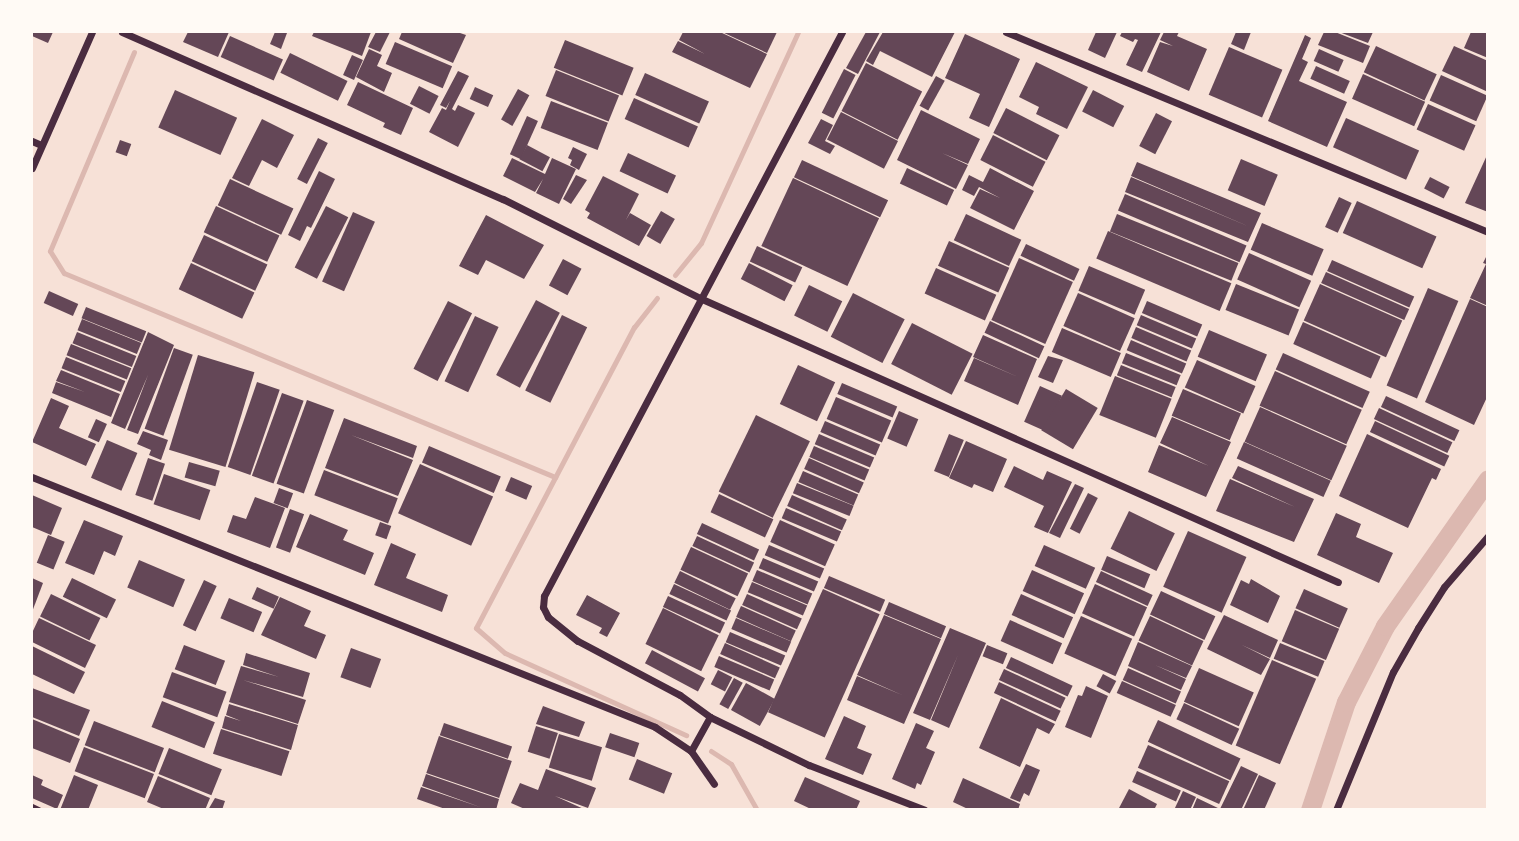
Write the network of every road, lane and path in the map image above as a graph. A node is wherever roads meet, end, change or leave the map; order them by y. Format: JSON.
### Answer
{"nodes":[{"id":1,"x":92,"y":32,"type":"edge"},
{"id":2,"x":122,"y":32,"type":"edge"},
{"id":3,"x":842,"y":32,"type":"edge"},
{"id":4,"x":1006,"y":32,"type":"edge"},
{"id":5,"x":32,"y":141,"type":"edge"},
{"id":6,"x":41,"y":145,"type":"junction"},
{"id":7,"x":32,"y":168,"type":"edge"},
{"id":8,"x":1488,"y":232,"type":"edge"},
{"id":9,"x":702,"y":299,"type":"junction"},
{"id":10,"x":32,"y":477,"type":"edge"},
{"id":11,"x":1488,"y":536,"type":"edge"},
{"id":12,"x":1338,"y":582,"type":"dead end"},
{"id":13,"x":710,"y":717,"type":"junction"},
{"id":14,"x":691,"y":751,"type":"junction"},
{"id":15,"x":714,"y":784,"type":"dead end"},
{"id":16,"x":32,"y":807,"type":"edge"},
{"id":17,"x":38,"y":810,"type":"edge"},
{"id":18,"x":925,"y":810,"type":"edge"},
{"id":19,"x":1336,"y":810,"type":"edge"}],
"edges":[{"from":1,"to":6,"type":"street"},
{"from":2,"to":9,"type":"street"},
{"from":3,"to":9,"type":"street"},
{"from":4,"to":8,"type":"street"},
{"from":5,"to":6,"type":"street"},
{"from":6,"to":7,"type":"street"},
{"from":9,"to":12,"type":"street"},
{"from":9,"to":13,"type":"street"},
{"from":10,"to":14,"type":"street"},
{"from":11,"to":19,"type":"street"},
{"from":13,"to":14,"type":"street"},
{"from":13,"to":18,"type":"street"},
{"from":14,"to":15,"type":"street"},
{"from":16,"to":17,"type":"street"}]}
